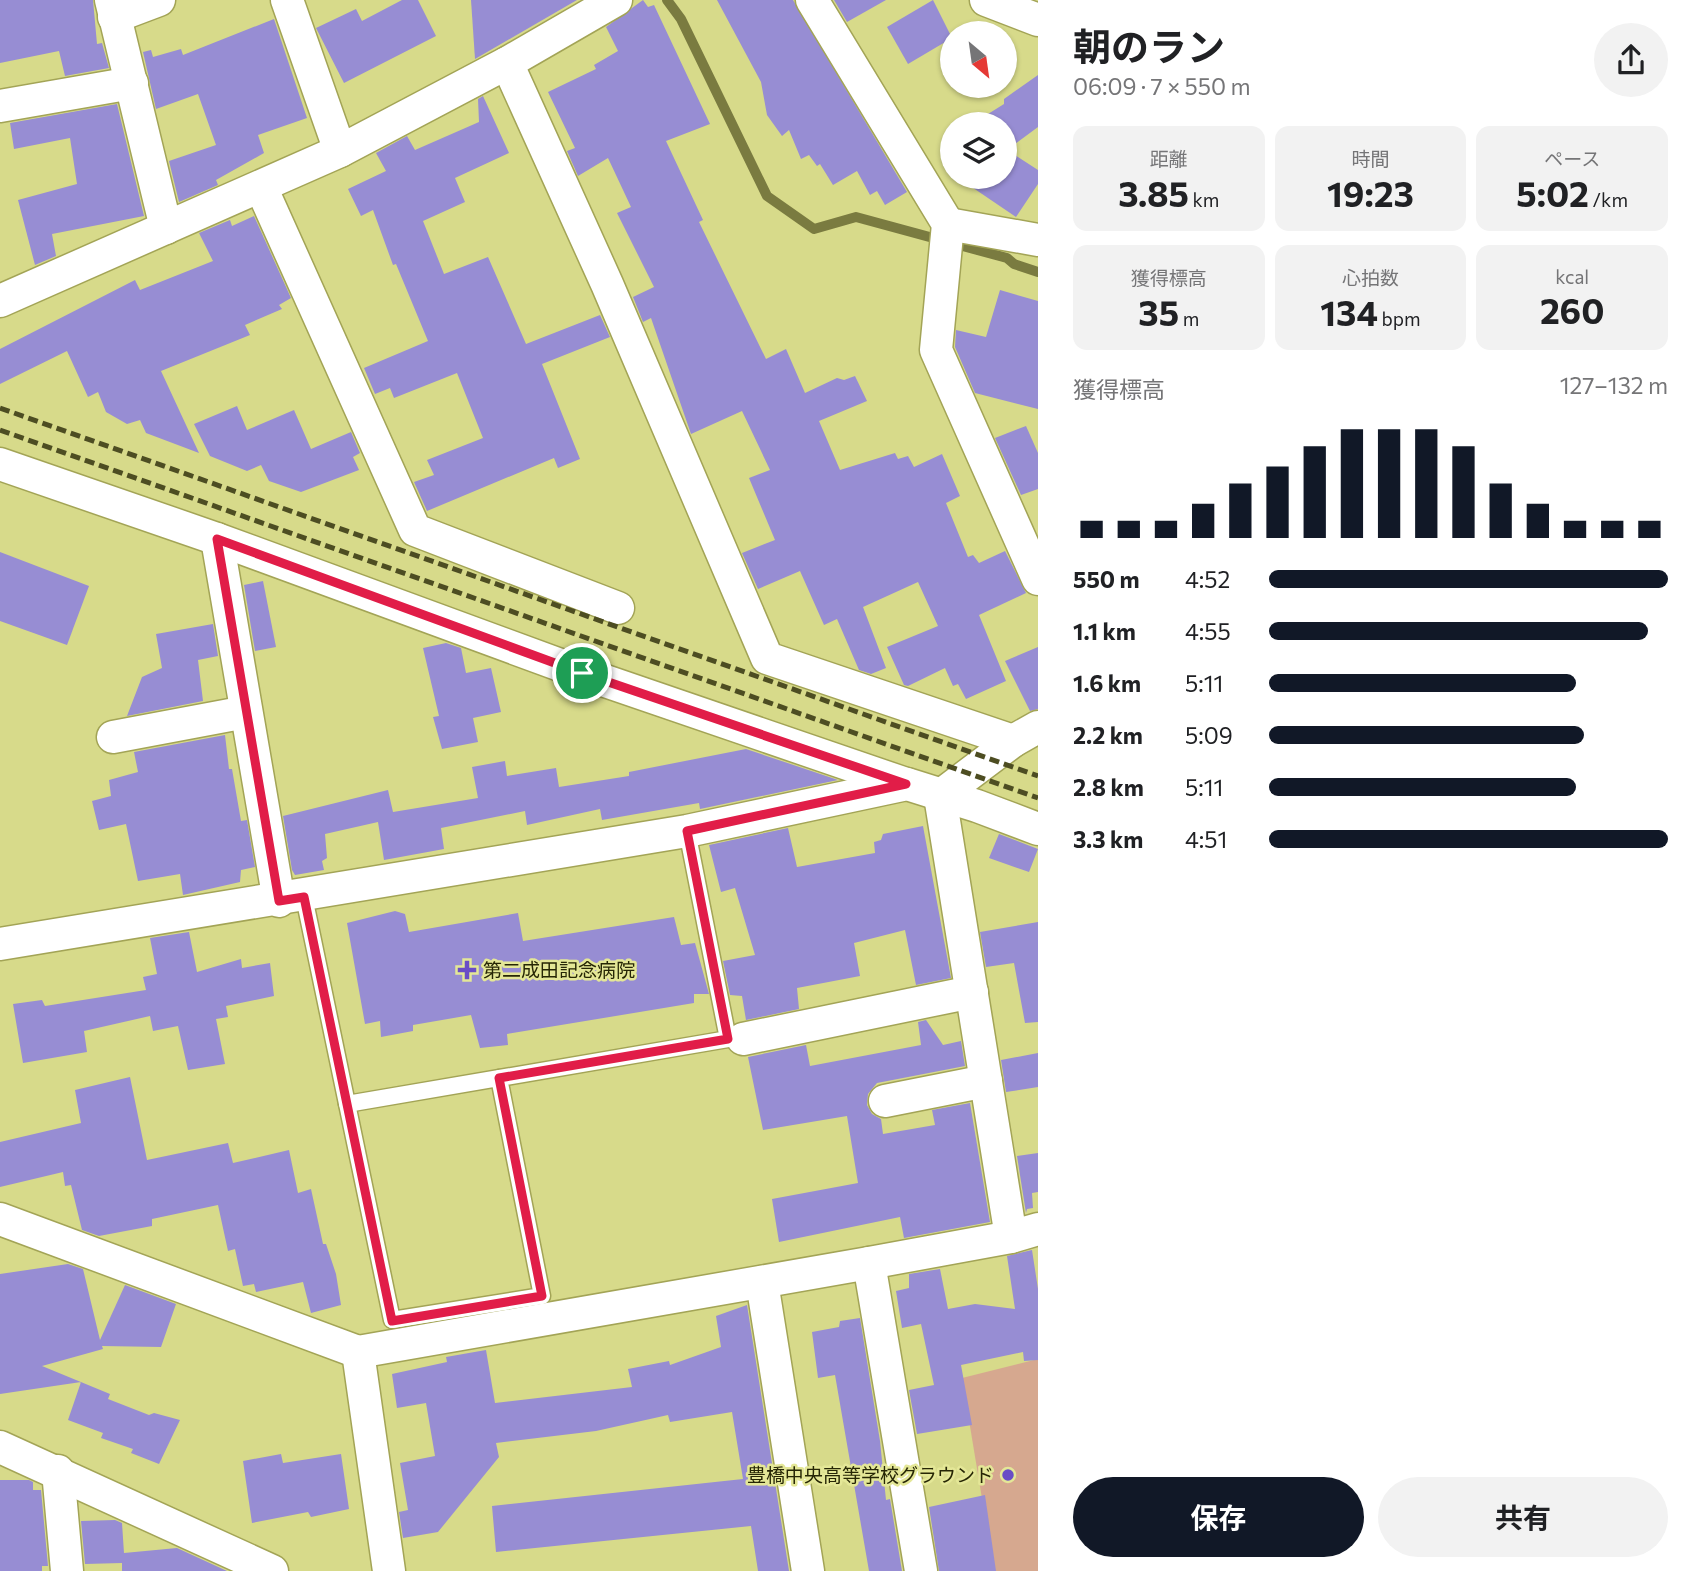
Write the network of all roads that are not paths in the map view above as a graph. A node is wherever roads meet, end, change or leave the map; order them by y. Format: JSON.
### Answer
{"nodes":[{"id":1,"x":159,"y":0,"type":"edge"},
{"id":2,"x":287,"y":0,"type":"edge"},
{"id":3,"x":615,"y":0,"type":"edge"},
{"id":4,"x":812,"y":0,"type":"edge"},
{"id":5,"x":986,"y":0,"type":"edge"},
{"id":6,"x":112,"y":9,"type":"edge"},
{"id":7,"x":1038,"y":20,"type":"edge"},
{"id":8,"x":507,"y":63,"type":"junction"},
{"id":9,"x":132,"y":83,"type":"junction"},
{"id":10,"x":0,"y":107,"type":"edge"},
{"id":11,"x":340,"y":151,"type":"junction"},
{"id":12,"x":261,"y":187,"type":"junction"},
{"id":13,"x":166,"y":229,"type":"junction"},
{"id":14,"x":946,"y":240,"type":"junction"},
{"id":15,"x":1038,"y":240,"type":"edge"},
{"id":16,"x":0,"y":301,"type":"edge"},
{"id":17,"x":0,"y":464,"type":"edge"},
{"id":18,"x":217,"y":539,"type":"junction"},
{"id":19,"x":1038,"y":579,"type":"edge"},
{"id":20,"x":618,"y":608,"type":"dead end"},
{"id":21,"x":246,"y":712,"type":"junction"},
{"id":22,"x":1025,"y":734,"type":"edge"},
{"id":23,"x":113,"y":737,"type":"dead end"},
{"id":24,"x":906,"y":784,"type":"junction"},
{"id":25,"x":940,"y":796,"type":"junction"},
{"id":26,"x":1038,"y":830,"type":"edge"},
{"id":27,"x":687,"y":831,"type":"junction"},
{"id":28,"x":291,"y":899,"type":"junction"},
{"id":29,"x":0,"y":944,"type":"edge"},
{"id":30,"x":972,"y":992,"type":"junction"},
{"id":31,"x":743,"y":1039,"type":"dead end"},
{"id":32,"x":499,"y":1078,"type":"junction"},
{"id":33,"x":986,"y":1081,"type":"junction"},
{"id":34,"x":885,"y":1101,"type":"dead end"},
{"id":35,"x":347,"y":1104,"type":"junction"},
{"id":36,"x":0,"y":1219,"type":"edge"},
{"id":37,"x":1025,"y":1233,"type":"edge"},
{"id":38,"x":869,"y":1263,"type":"junction"},
{"id":39,"x":762,"y":1282,"type":"junction"},
{"id":40,"x":358,"y":1352,"type":"junction"},
{"id":41,"x":0,"y":1447,"type":"edge"},
{"id":42,"x":58,"y":1471,"type":"junction"},
{"id":43,"x":259,"y":1568,"type":"edge"},
{"id":44,"x":67,"y":1571,"type":"edge"},
{"id":45,"x":389,"y":1571,"type":"edge"},
{"id":46,"x":807,"y":1571,"type":"edge"},
{"id":47,"x":921,"y":1571,"type":"edge"}],
"edges":[{"from":1,"to":6,"type":"street"},
{"from":2,"to":11,"type":"street"},
{"from":3,"to":8,"type":"street"},
{"from":4,"to":14,"type":"street"},
{"from":5,"to":7,"type":"street"},
{"from":6,"to":9,"type":"street"},
{"from":8,"to":11,"type":"street"},
{"from":8,"to":22,"type":"street"},
{"from":9,"to":10,"type":"street"},
{"from":9,"to":13,"type":"street"},
{"from":11,"to":12,"type":"street"},
{"from":12,"to":13,"type":"street"},
{"from":12,"to":20,"type":"street"},
{"from":13,"to":16,"type":"street"},
{"from":14,"to":15,"type":"street"},
{"from":14,"to":19,"type":"street"},
{"from":17,"to":18,"type":"street"},
{"from":18,"to":21,"type":"street"},
{"from":18,"to":24,"type":"street"},
{"from":21,"to":23,"type":"street"},
{"from":21,"to":28,"type":"street"},
{"from":22,"to":25,"type":"street"},
{"from":24,"to":25,"type":"street"},
{"from":24,"to":27,"type":"street"},
{"from":25,"to":26,"type":"street"},
{"from":25,"to":30,"type":"street"},
{"from":27,"to":28,"type":"street"},
{"from":27,"to":32,"type":"lane"},
{"from":28,"to":29,"type":"street"},
{"from":28,"to":35,"type":"lane"},
{"from":30,"to":31,"type":"street"},
{"from":30,"to":33,"type":"street"},
{"from":32,"to":35,"type":"lane"},
{"from":32,"to":35,"type":"lane"},
{"from":33,"to":34,"type":"street"},
{"from":33,"to":37,"type":"street"},
{"from":36,"to":40,"type":"street"},
{"from":37,"to":38,"type":"street"},
{"from":38,"to":39,"type":"street"},
{"from":38,"to":47,"type":"street"},
{"from":39,"to":40,"type":"street"},
{"from":39,"to":46,"type":"street"},
{"from":40,"to":45,"type":"street"},
{"from":41,"to":42,"type":"street"},
{"from":42,"to":43,"type":"street"},
{"from":42,"to":44,"type":"street"}]}
